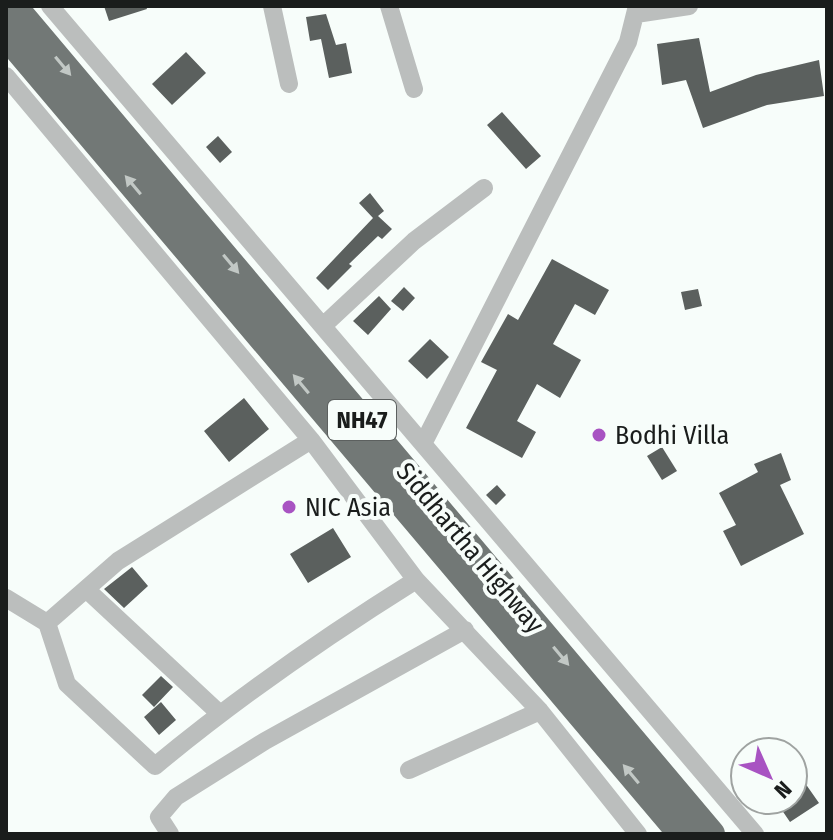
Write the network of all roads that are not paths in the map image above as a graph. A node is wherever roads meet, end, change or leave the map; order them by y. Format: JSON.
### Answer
{"nodes":[{"id":1,"x":13,"y":6,"type":"edge"},
{"id":2,"x":50,"y":6,"type":"edge"},
{"id":3,"x":272,"y":6,"type":"edge"},
{"id":4,"x":389,"y":6,"type":"edge"},
{"id":5,"x":689,"y":6,"type":"edge"},
{"id":6,"x":637,"y":10,"type":"edge"},
{"id":7,"x":6,"y":35,"type":"edge"},
{"id":8,"x":6,"y":76,"type":"edge"},
{"id":9,"x":289,"y":84,"type":"dead end"},
{"id":10,"x":414,"y":89,"type":"dead end"},
{"id":11,"x":484,"y":188,"type":"dead end"},
{"id":12,"x":324,"y":325,"type":"junction"},
{"id":13,"x":311,"y":440,"type":"junction"},
{"id":14,"x":424,"y":442,"type":"junction"},
{"id":15,"x":416,"y":580,"type":"junction"},
{"id":16,"x":87,"y":590,"type":"junction"},
{"id":17,"x":6,"y":598,"type":"edge"},
{"id":18,"x":47,"y":623,"type":"junction"},
{"id":19,"x":465,"y":630,"type":"junction"},
{"id":20,"x":540,"y":711,"type":"junction"},
{"id":21,"x":219,"y":713,"type":"junction"},
{"id":22,"x":409,"y":770,"type":"dead end"},
{"id":23,"x":170,"y":834,"type":"edge"},
{"id":24,"x":638,"y":834,"type":"edge"},
{"id":25,"x":682,"y":834,"type":"edge"},
{"id":26,"x":711,"y":834,"type":"edge"},
{"id":27,"x":755,"y":834,"type":"edge"}],
"edges":[{"from":1,"to":26,"type":"highway","name":"Siddhartha Highway","number":"NH47","one_way":true},
{"from":2,"to":12,"type":"street"},
{"from":3,"to":9,"type":"street"},
{"from":4,"to":10,"type":"street"},
{"from":5,"to":6,"type":"street"},
{"from":6,"to":14,"type":"street"},
{"from":25,"to":7,"type":"highway","name":"Siddhartha Highway","number":"NH47","one_way":true},
{"from":8,"to":13,"type":"street"},
{"from":11,"to":12,"type":"street"},
{"from":12,"to":14,"type":"street"},
{"from":13,"to":15,"type":"street"},
{"from":13,"to":16,"type":"street"},
{"from":14,"to":27,"type":"street"},
{"from":15,"to":19,"type":"street"},
{"from":15,"to":21,"type":"street"},
{"from":16,"to":18,"type":"street"},
{"from":16,"to":21,"type":"street"},
{"from":17,"to":18,"type":"street"},
{"from":18,"to":21,"type":"street"},
{"from":19,"to":20,"type":"street"},
{"from":19,"to":23,"type":"street"},
{"from":20,"to":22,"type":"street"},
{"from":20,"to":24,"type":"street"}]}
